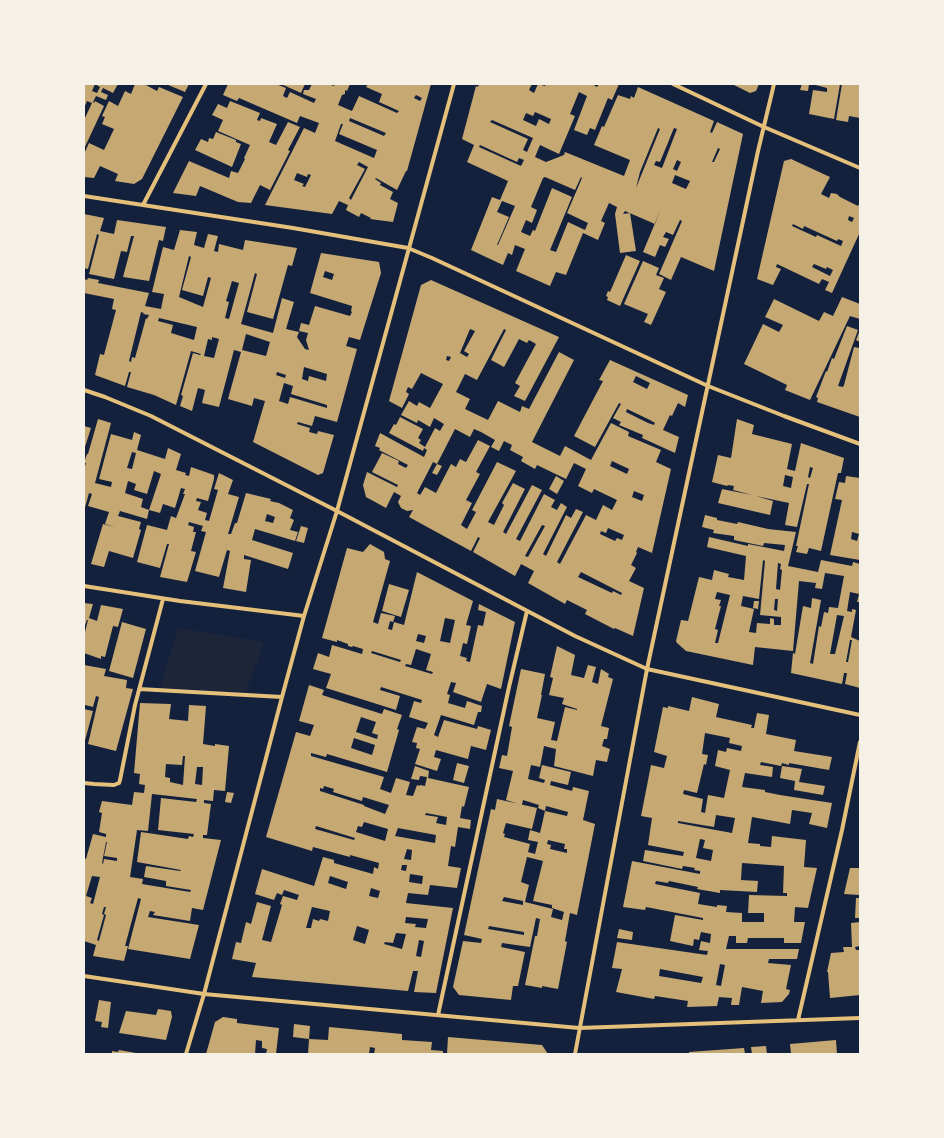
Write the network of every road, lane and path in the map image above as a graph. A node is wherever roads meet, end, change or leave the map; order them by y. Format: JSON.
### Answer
{"nodes":[{"id":1,"x":206,"y":84,"type":"edge"},
{"id":2,"x":454,"y":84,"type":"edge"},
{"id":3,"x":673,"y":84,"type":"edge"},
{"id":4,"x":774,"y":84,"type":"edge"},
{"id":5,"x":764,"y":126,"type":"junction"},
{"id":6,"x":860,"y":168,"type":"edge"},
{"id":7,"x":84,"y":196,"type":"edge"},
{"id":8,"x":143,"y":206,"type":"junction"},
{"id":9,"x":408,"y":248,"type":"junction"},
{"id":10,"x":708,"y":386,"type":"junction"},
{"id":11,"x":84,"y":390,"type":"edge"},
{"id":12,"x":860,"y":444,"type":"edge"},
{"id":13,"x":337,"y":511,"type":"junction"},
{"id":14,"x":84,"y":586,"type":"edge"},
{"id":15,"x":163,"y":598,"type":"junction"},
{"id":16,"x":527,"y":611,"type":"junction"},
{"id":17,"x":304,"y":616,"type":"junction"},
{"id":18,"x":647,"y":669,"type":"junction"},
{"id":19,"x":140,"y":689,"type":"junction"},
{"id":20,"x":282,"y":697,"type":"junction"},
{"id":21,"x":860,"y":715,"type":"edge"},
{"id":22,"x":860,"y":742,"type":"edge"},
{"id":23,"x":84,"y":783,"type":"edge"},
{"id":24,"x":84,"y":976,"type":"edge"},
{"id":25,"x":204,"y":994,"type":"junction"},
{"id":26,"x":438,"y":1015,"type":"junction"},
{"id":27,"x":860,"y":1018,"type":"edge"},
{"id":28,"x":798,"y":1020,"type":"junction"},
{"id":29,"x":579,"y":1028,"type":"junction"},
{"id":30,"x":186,"y":1054,"type":"edge"},
{"id":31,"x":575,"y":1054,"type":"edge"}],
"edges":[{"from":1,"to":8,"type":"street"},
{"from":2,"to":9,"type":"street"},
{"from":3,"to":5,"type":"street"},
{"from":4,"to":5,"type":"street"},
{"from":5,"to":6,"type":"street"},
{"from":5,"to":10,"type":"street"},
{"from":7,"to":8,"type":"street"},
{"from":8,"to":9,"type":"street"},
{"from":9,"to":10,"type":"street"},
{"from":9,"to":13,"type":"street"},
{"from":10,"to":12,"type":"street"},
{"from":10,"to":18,"type":"street"},
{"from":11,"to":13,"type":"street"},
{"from":13,"to":16,"type":"street"},
{"from":13,"to":17,"type":"street"},
{"from":14,"to":15,"type":"street"},
{"from":15,"to":17,"type":"street"},
{"from":15,"to":19,"type":"street"},
{"from":16,"to":18,"type":"street"},
{"from":16,"to":26,"type":"street"},
{"from":17,"to":20,"type":"street"},
{"from":18,"to":21,"type":"street"},
{"from":18,"to":29,"type":"street"},
{"from":19,"to":20,"type":"street"},
{"from":19,"to":23,"type":"street"},
{"from":20,"to":25,"type":"street"},
{"from":22,"to":28,"type":"street"},
{"from":24,"to":25,"type":"street"},
{"from":25,"to":26,"type":"street"},
{"from":25,"to":30,"type":"street"},
{"from":26,"to":29,"type":"street"},
{"from":27,"to":28,"type":"street"},
{"from":28,"to":29,"type":"street"},
{"from":29,"to":31,"type":"street"}]}
